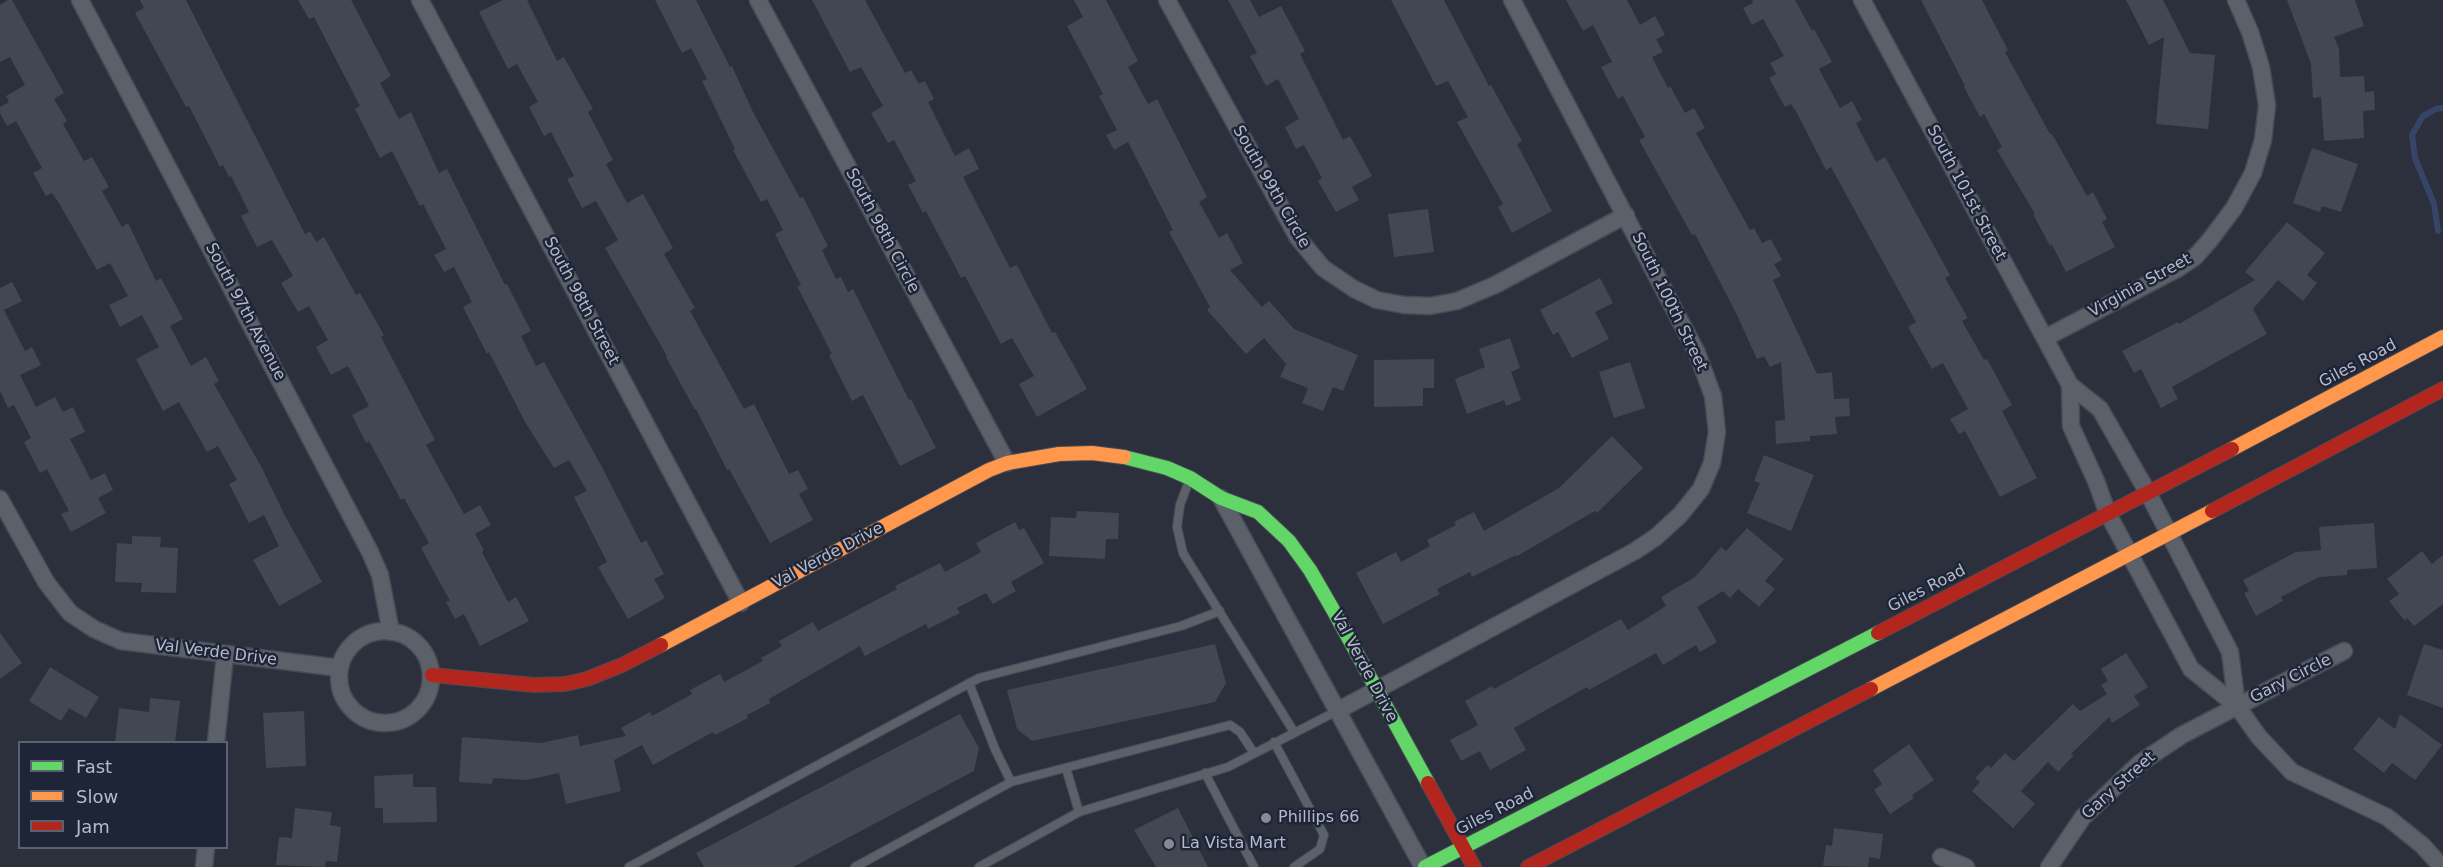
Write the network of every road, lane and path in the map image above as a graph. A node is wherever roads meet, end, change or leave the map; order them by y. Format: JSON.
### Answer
{"nodes":[{"id":1,"x":80,"y":0,"type":"edge"},
{"id":2,"x":420,"y":0,"type":"edge"},
{"id":3,"x":758,"y":0,"type":"edge"},
{"id":4,"x":1167,"y":0,"type":"edge"},
{"id":5,"x":1512,"y":0,"type":"edge"},
{"id":6,"x":1862,"y":0,"type":"edge"},
{"id":7,"x":2236,"y":0,"type":"edge"},
{"id":8,"x":1626,"y":215,"type":"junction"},
{"id":9,"x":2443,"y":337,"type":"edge"},
{"id":10,"x":2045,"y":338,"type":"junction"},
{"id":11,"x":2070,"y":385,"type":"junction"},
{"id":12,"x":2443,"y":389,"type":"edge"},
{"id":13,"x":1007,"y":463,"type":"junction"},
{"id":14,"x":1190,"y":478,"type":"junction"},
{"id":15,"x":2148,"y":493,"type":"junction"},
{"id":16,"x":1221,"y":498,"type":"junction"},
{"id":17,"x":0,"y":499,"type":"edge"},
{"id":18,"x":2108,"y":514,"type":"junction"},
{"id":19,"x":2169,"y":534,"type":"junction"},
{"id":20,"x":2129,"y":555,"type":"junction"},
{"id":21,"x":741,"y":603,"type":"junction"},
{"id":22,"x":1220,"y":611,"type":"junction"},
{"id":23,"x":391,"y":632,"type":"junction"},
{"id":24,"x":2344,"y":651,"type":"dead end"},
{"id":25,"x":225,"y":655,"type":"junction"},
{"id":26,"x":340,"y":669,"type":"junction"},
{"id":27,"x":432,"y":675,"type":"junction"},
{"id":28,"x":969,"y":683,"type":"junction"},
{"id":29,"x":1375,"y":690,"type":"junction"},
{"id":30,"x":2237,"y":706,"type":"junction"},
{"id":31,"x":1337,"y":711,"type":"junction"},
{"id":32,"x":1294,"y":732,"type":"junction"},
{"id":33,"x":216,"y":741,"type":"edge"},
{"id":34,"x":1274,"y":742,"type":"junction"},
{"id":35,"x":1254,"y":753,"type":"junction"},
{"id":36,"x":1066,"y":768,"type":"junction"},
{"id":37,"x":1205,"y":773,"type":"junction"},
{"id":38,"x":1011,"y":782,"type":"junction"},
{"id":39,"x":1079,"y":812,"type":"junction"},
{"id":40,"x":1463,"y":847,"type":"junction"},
{"id":41,"x":206,"y":849,"type":"edge"},
{"id":42,"x":1941,"y":857,"type":"dead end"},
{"id":43,"x":204,"y":866,"type":"edge"},
{"id":44,"x":629,"y":867,"type":"edge"},
{"id":45,"x":855,"y":867,"type":"edge"},
{"id":46,"x":979,"y":867,"type":"edge"},
{"id":47,"x":1254,"y":867,"type":"edge"},
{"id":48,"x":1294,"y":867,"type":"edge"},
{"id":49,"x":1424,"y":867,"type":"edge"},
{"id":50,"x":1474,"y":867,"type":"edge"},
{"id":51,"x":1528,"y":867,"type":"edge"},
{"id":52,"x":1965,"y":867,"type":"edge"},
{"id":53,"x":2049,"y":867,"type":"edge"},
{"id":54,"x":2442,"y":867,"type":"edge"}],
"edges":[{"from":1,"to":23,"type":"street","name":"South 97th Avenue"},
{"from":2,"to":21,"type":"street","name":"South 98th Street"},
{"from":3,"to":13,"type":"street","name":"South 98th Circle"},
{"from":4,"to":8,"type":"street","name":"South 99th Circle"},
{"from":5,"to":8,"type":"street","name":"South 100th Street"},
{"from":6,"to":10,"type":"street","name":"South 101st Street"},
{"from":7,"to":10,"type":"street","name":"Virginia Street"},
{"from":8,"to":29,"type":"street","name":"South 100th Street"},
{"from":9,"to":15,"type":"main road","name":"Giles Road"},
{"from":10,"to":11,"type":"street","name":"South 101st Street"},
{"from":11,"to":15,"type":"street","name":"South 101st Street"},
{"from":11,"to":18,"type":"street","name":"South 101st Street"},
{"from":12,"to":19,"type":"main road"},
{"from":13,"to":14,"type":"main road","name":"Val Verde Drive"},
{"from":13,"to":21,"type":"main road","name":"Val Verde Drive"},
{"from":14,"to":16,"type":"main road","name":"Val Verde Drive"},
{"from":14,"to":22,"type":"lane"},
{"from":15,"to":18,"type":"main road","name":"Giles Road"},
{"from":15,"to":19,"type":"street","name":"South 101st Street"},
{"from":16,"to":29,"type":"main road","name":"Val Verde Drive"},
{"from":16,"to":31,"type":"street","name":"Val Verde Drive"},
{"from":17,"to":25,"type":"street","name":"Val Verde Drive"},
{"from":18,"to":20,"type":"street","name":"South 101st Street"},
{"from":18,"to":40,"type":"main road","name":"Giles Road"},
{"from":19,"to":20,"type":"main road"},
{"from":19,"to":30,"type":"street","name":"South 101st Street"},
{"from":20,"to":30,"type":"street","name":"South 101st Street"},
{"from":20,"to":51,"type":"main road"},
{"from":21,"to":27,"type":"main road","name":"Val Verde Drive"},
{"from":22,"to":28,"type":"lane"},
{"from":22,"to":32,"type":"lane"},
{"from":23,"to":26,"type":"street"},
{"from":23,"to":27,"type":"street"},
{"from":24,"to":30,"type":"street","name":"Gary Circle"},
{"from":25,"to":26,"type":"street","name":"Val Verde Drive"},
{"from":25,"to":33,"type":"street"},
{"from":26,"to":27,"type":"street"},
{"from":28,"to":38,"type":"lane"},
{"from":28,"to":44,"type":"lane"},
{"from":29,"to":31,"type":"street","name":"South 100th Street"},
{"from":29,"to":40,"type":"main road","name":"Val Verde Drive"},
{"from":30,"to":53,"type":"street","name":"Gary Street"},
{"from":30,"to":54,"type":"street","name":"South 101st Street"},
{"from":31,"to":32,"type":"lane"},
{"from":31,"to":49,"type":"street","name":"Val Verde Drive"},
{"from":32,"to":34,"type":"lane"},
{"from":34,"to":35,"type":"lane"},
{"from":34,"to":48,"type":"lane"},
{"from":35,"to":36,"type":"lane"},
{"from":35,"to":37,"type":"lane"},
{"from":36,"to":38,"type":"lane"},
{"from":36,"to":39,"type":"lane"},
{"from":37,"to":39,"type":"lane"},
{"from":37,"to":47,"type":"lane"},
{"from":38,"to":45,"type":"lane"},
{"from":39,"to":46,"type":"lane"},
{"from":40,"to":49,"type":"main road","name":"Giles Road"},
{"from":40,"to":50,"type":"main road","name":"Val Verde Drive"},
{"from":41,"to":43,"type":"street"},
{"from":42,"to":52,"type":"street"}]}
